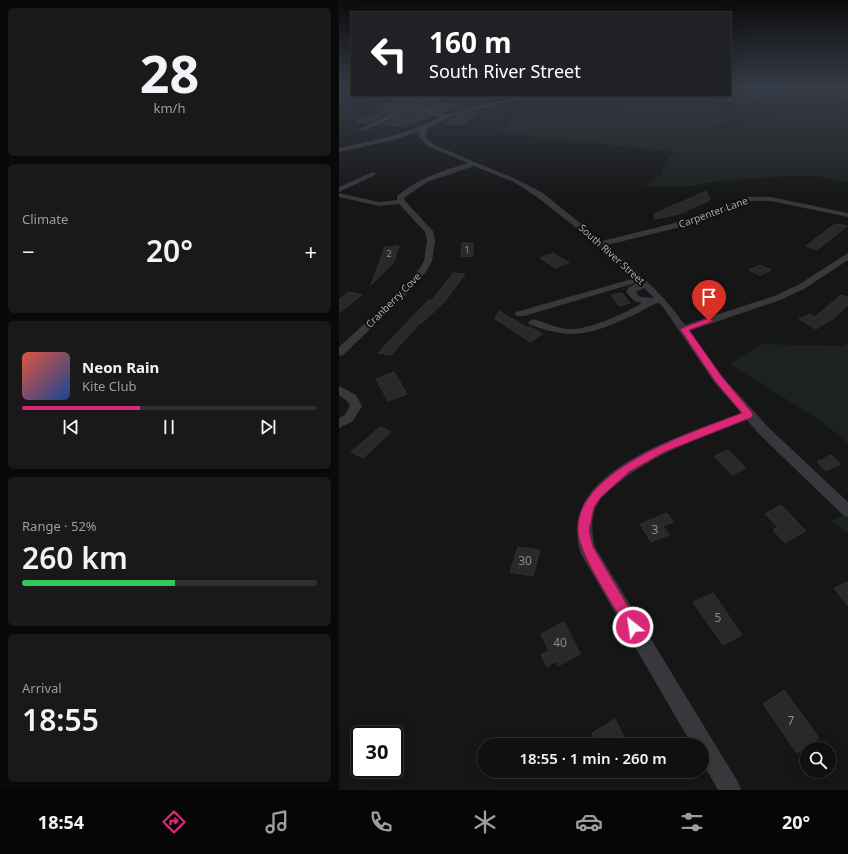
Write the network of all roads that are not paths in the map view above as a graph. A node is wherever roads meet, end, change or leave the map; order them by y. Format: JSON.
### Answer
{"nodes":[{"id":1,"x":372,"y":125,"type":"edge"},
{"id":2,"x":430,"y":125,"type":"edge"},
{"id":3,"x":424,"y":128,"type":"junction"},
{"id":4,"x":360,"y":130,"type":"dead end"},
{"id":5,"x":385,"y":140,"type":"junction"},
{"id":6,"x":408,"y":140,"type":"dead end"},
{"id":7,"x":339,"y":150,"type":"edge"},
{"id":8,"x":473,"y":164,"type":"junction"},
{"id":9,"x":373,"y":174,"type":"dead end"},
{"id":10,"x":339,"y":190,"type":"edge"},
{"id":11,"x":339,"y":195,"type":"edge"},
{"id":12,"x":401,"y":202,"type":"junction"},
{"id":13,"x":848,"y":215,"type":"edge"},
{"id":14,"x":601,"y":244,"type":"junction"},
{"id":15,"x":848,"y":256,"type":"edge"},
{"id":16,"x":643,"y":282,"type":"junction"},
{"id":17,"x":661,"y":300,"type":"junction"},
{"id":18,"x":648,"y":301,"type":"junction"},
{"id":19,"x":520,"y":314,"type":"dead end"},
{"id":20,"x":533,"y":322,"type":"dead end"},
{"id":21,"x":684,"y":329,"type":"junction"},
{"id":22,"x":339,"y":353,"type":"edge"},
{"id":23,"x":339,"y":390,"type":"edge"},
{"id":24,"x":749,"y":414,"type":"junction"},
{"id":25,"x":339,"y":424,"type":"edge"},
{"id":26,"x":848,"y":511,"type":"edge"},
{"id":27,"x":730,"y":790,"type":"edge"}],
"edges":[{"from":1,"to":4,"type":"street"},
{"from":2,"to":3,"type":"street"},
{"from":3,"to":5,"type":"street"},
{"from":3,"to":8,"type":"street","name":"South River Street"},
{"from":5,"to":6,"type":"street"},
{"from":5,"to":7,"type":"street"},
{"from":8,"to":12,"type":"street"},
{"from":8,"to":14,"type":"street","name":"South River Street"},
{"from":9,"to":10,"type":"street"},
{"from":11,"to":12,"type":"street"},
{"from":12,"to":22,"type":"street","name":"Cranberry Cove"},
{"from":13,"to":14,"type":"street","name":"Carpenter Lane"},
{"from":14,"to":16,"type":"street","name":"South River Street"},
{"from":15,"to":21,"type":"street"},
{"from":16,"to":17,"type":"street","name":"South River Street"},
{"from":16,"to":18,"type":"street"},
{"from":16,"to":19,"type":"street"},
{"from":17,"to":18,"type":"street"},
{"from":17,"to":21,"type":"street","name":"South River Street"},
{"from":18,"to":20,"type":"street"},
{"from":21,"to":24,"type":"street","name":"South River Street"},
{"from":23,"to":25,"type":"street"},
{"from":24,"to":26,"type":"street","name":"South River Street"},
{"from":24,"to":27,"type":"street"}]}
